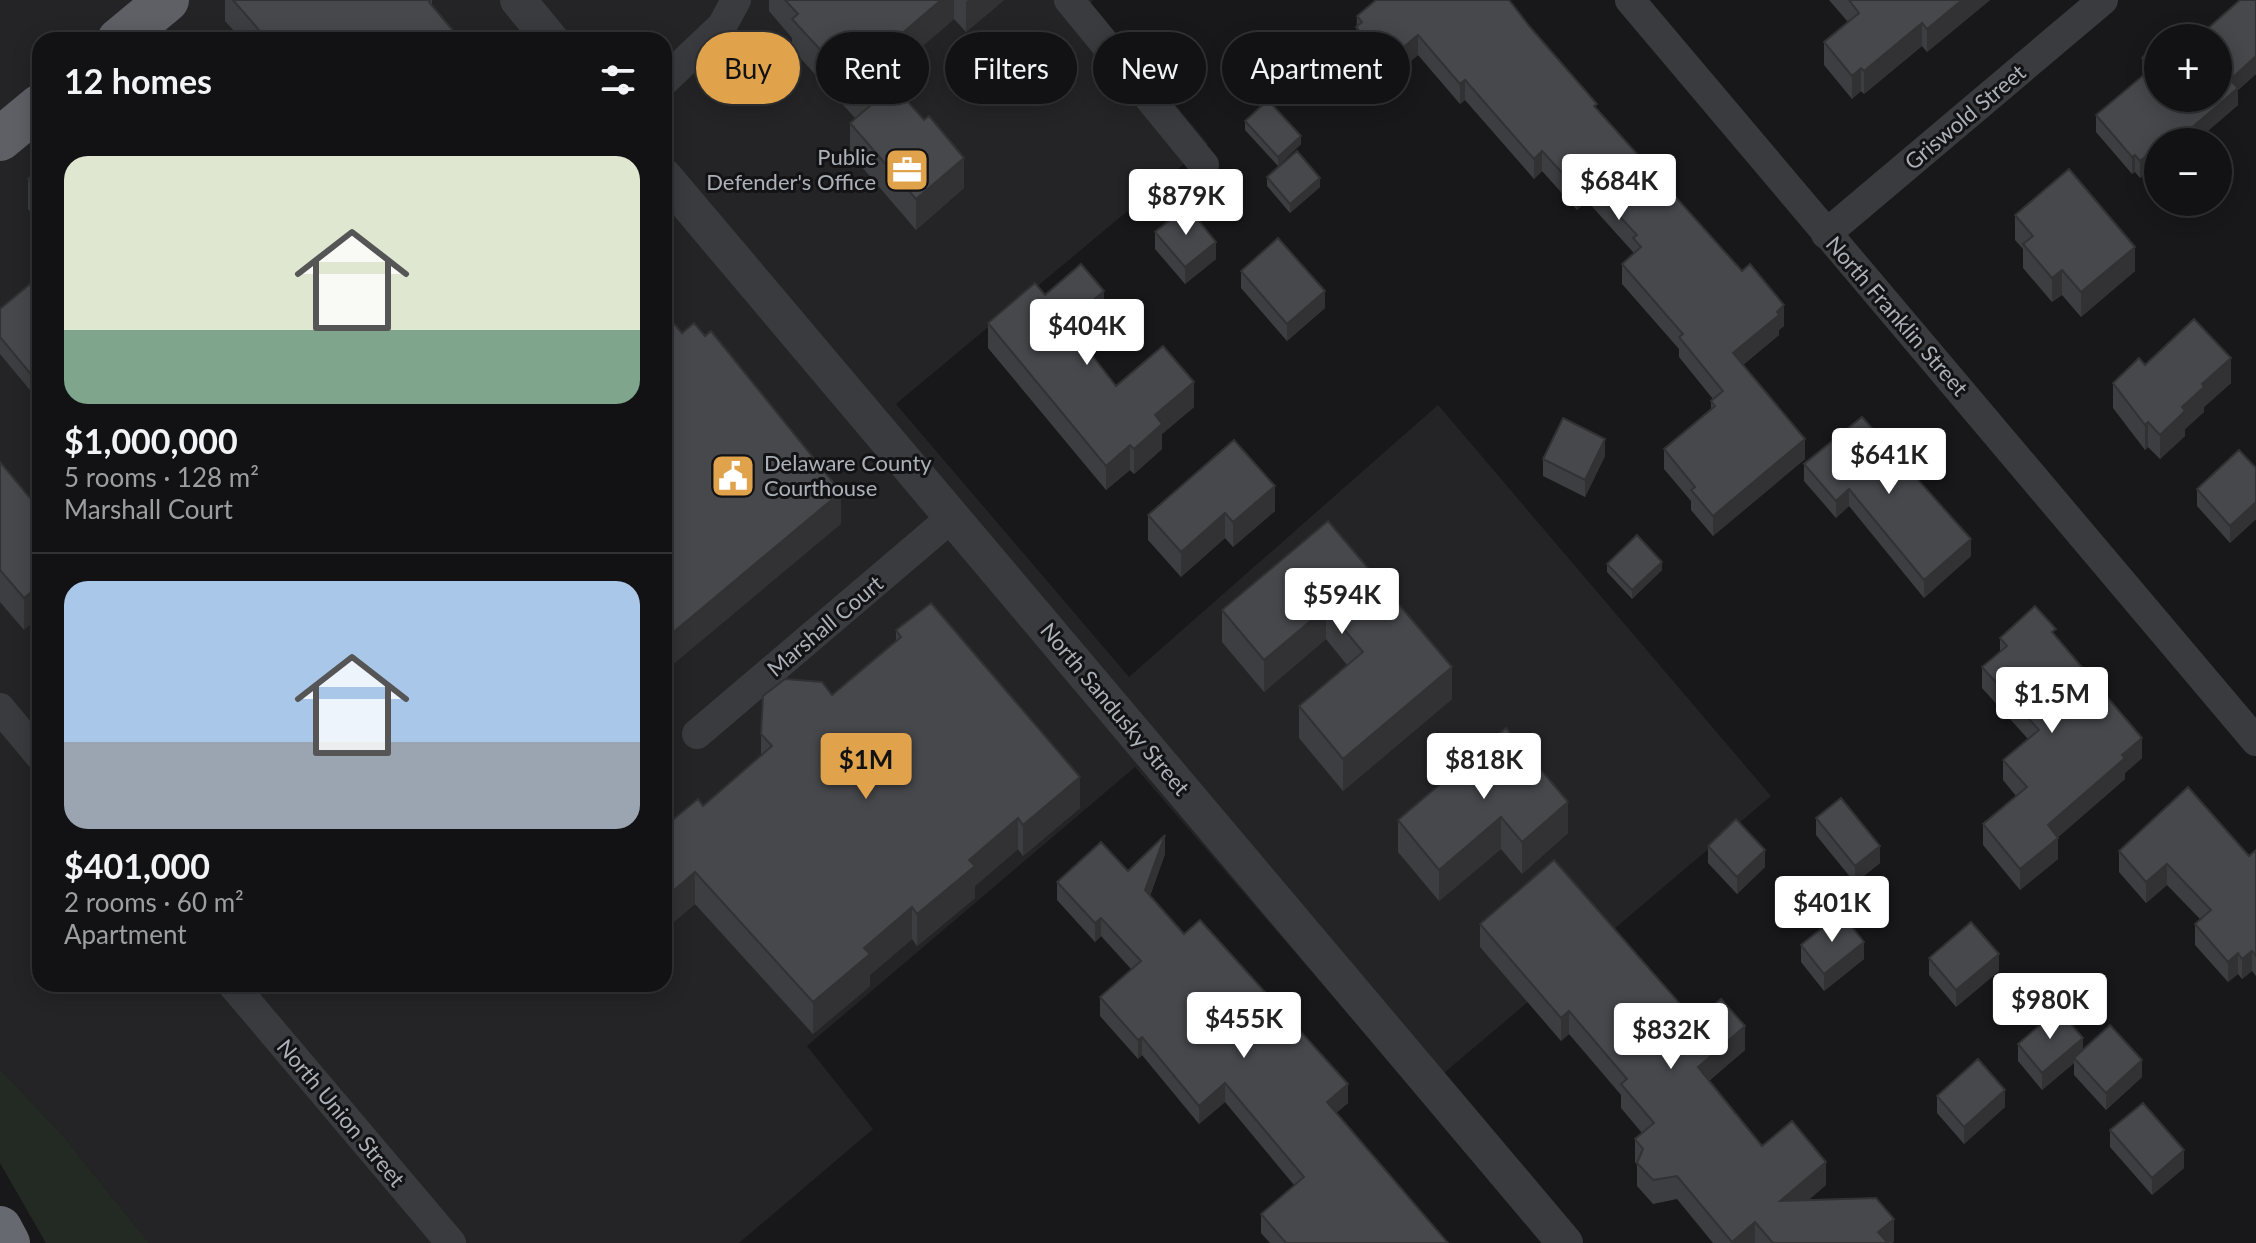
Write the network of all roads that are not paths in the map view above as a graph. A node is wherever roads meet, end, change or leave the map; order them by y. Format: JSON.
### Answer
{"nodes":[{"id":1,"x":167,"y":0,"type":"edge"},
{"id":2,"x":518,"y":0,"type":"edge"},
{"id":3,"x":736,"y":0,"type":"edge"},
{"id":4,"x":1069,"y":0,"type":"edge"},
{"id":5,"x":1630,"y":0,"type":"edge"},
{"id":6,"x":2103,"y":0,"type":"edge"},
{"id":7,"x":129,"y":32,"type":"edge"},
{"id":8,"x":544,"y":32,"type":"edge"},
{"id":9,"x":672,"y":73,"type":"edge"},
{"id":10,"x":32,"y":113,"type":"edge"},
{"id":11,"x":0,"y":139,"type":"edge"},
{"id":12,"x":1204,"y":165,"type":"dead end"},
{"id":13,"x":672,"y":185,"type":"edge"},
{"id":14,"x":1826,"y":234,"type":"junction"},
{"id":15,"x":952,"y":517,"type":"junction"},
{"id":16,"x":0,"y":708,"type":"edge"},
{"id":17,"x":697,"y":734,"type":"dead end"},
{"id":18,"x":2256,"y":741,"type":"edge"},
{"id":19,"x":32,"y":746,"type":"edge"},
{"id":20,"x":239,"y":992,"type":"edge"},
{"id":21,"x":0,"y":1228,"type":"edge"},
{"id":22,"x":8,"y":1243,"type":"edge"},
{"id":23,"x":451,"y":1243,"type":"edge"},
{"id":24,"x":1565,"y":1243,"type":"edge"}],
"edges":[{"from":1,"to":7,"type":"highway"},
{"from":2,"to":8,"type":"street"},
{"from":3,"to":9,"type":"street"},
{"from":4,"to":12,"type":"street"},
{"from":5,"to":14,"type":"street","name":"North Franklin Street"},
{"from":6,"to":14,"type":"street","name":"Griswold Street"},
{"from":10,"to":11,"type":"highway"},
{"from":13,"to":15,"type":"street","name":"North Sandusky Street"},
{"from":14,"to":18,"type":"street","name":"North Franklin Street"},
{"from":15,"to":17,"type":"street","name":"Marshall Court"},
{"from":15,"to":24,"type":"street","name":"North Sandusky Street"},
{"from":16,"to":19,"type":"street"},
{"from":20,"to":23,"type":"street","name":"North Union Street"},
{"from":21,"to":22,"type":"highway"}]}
